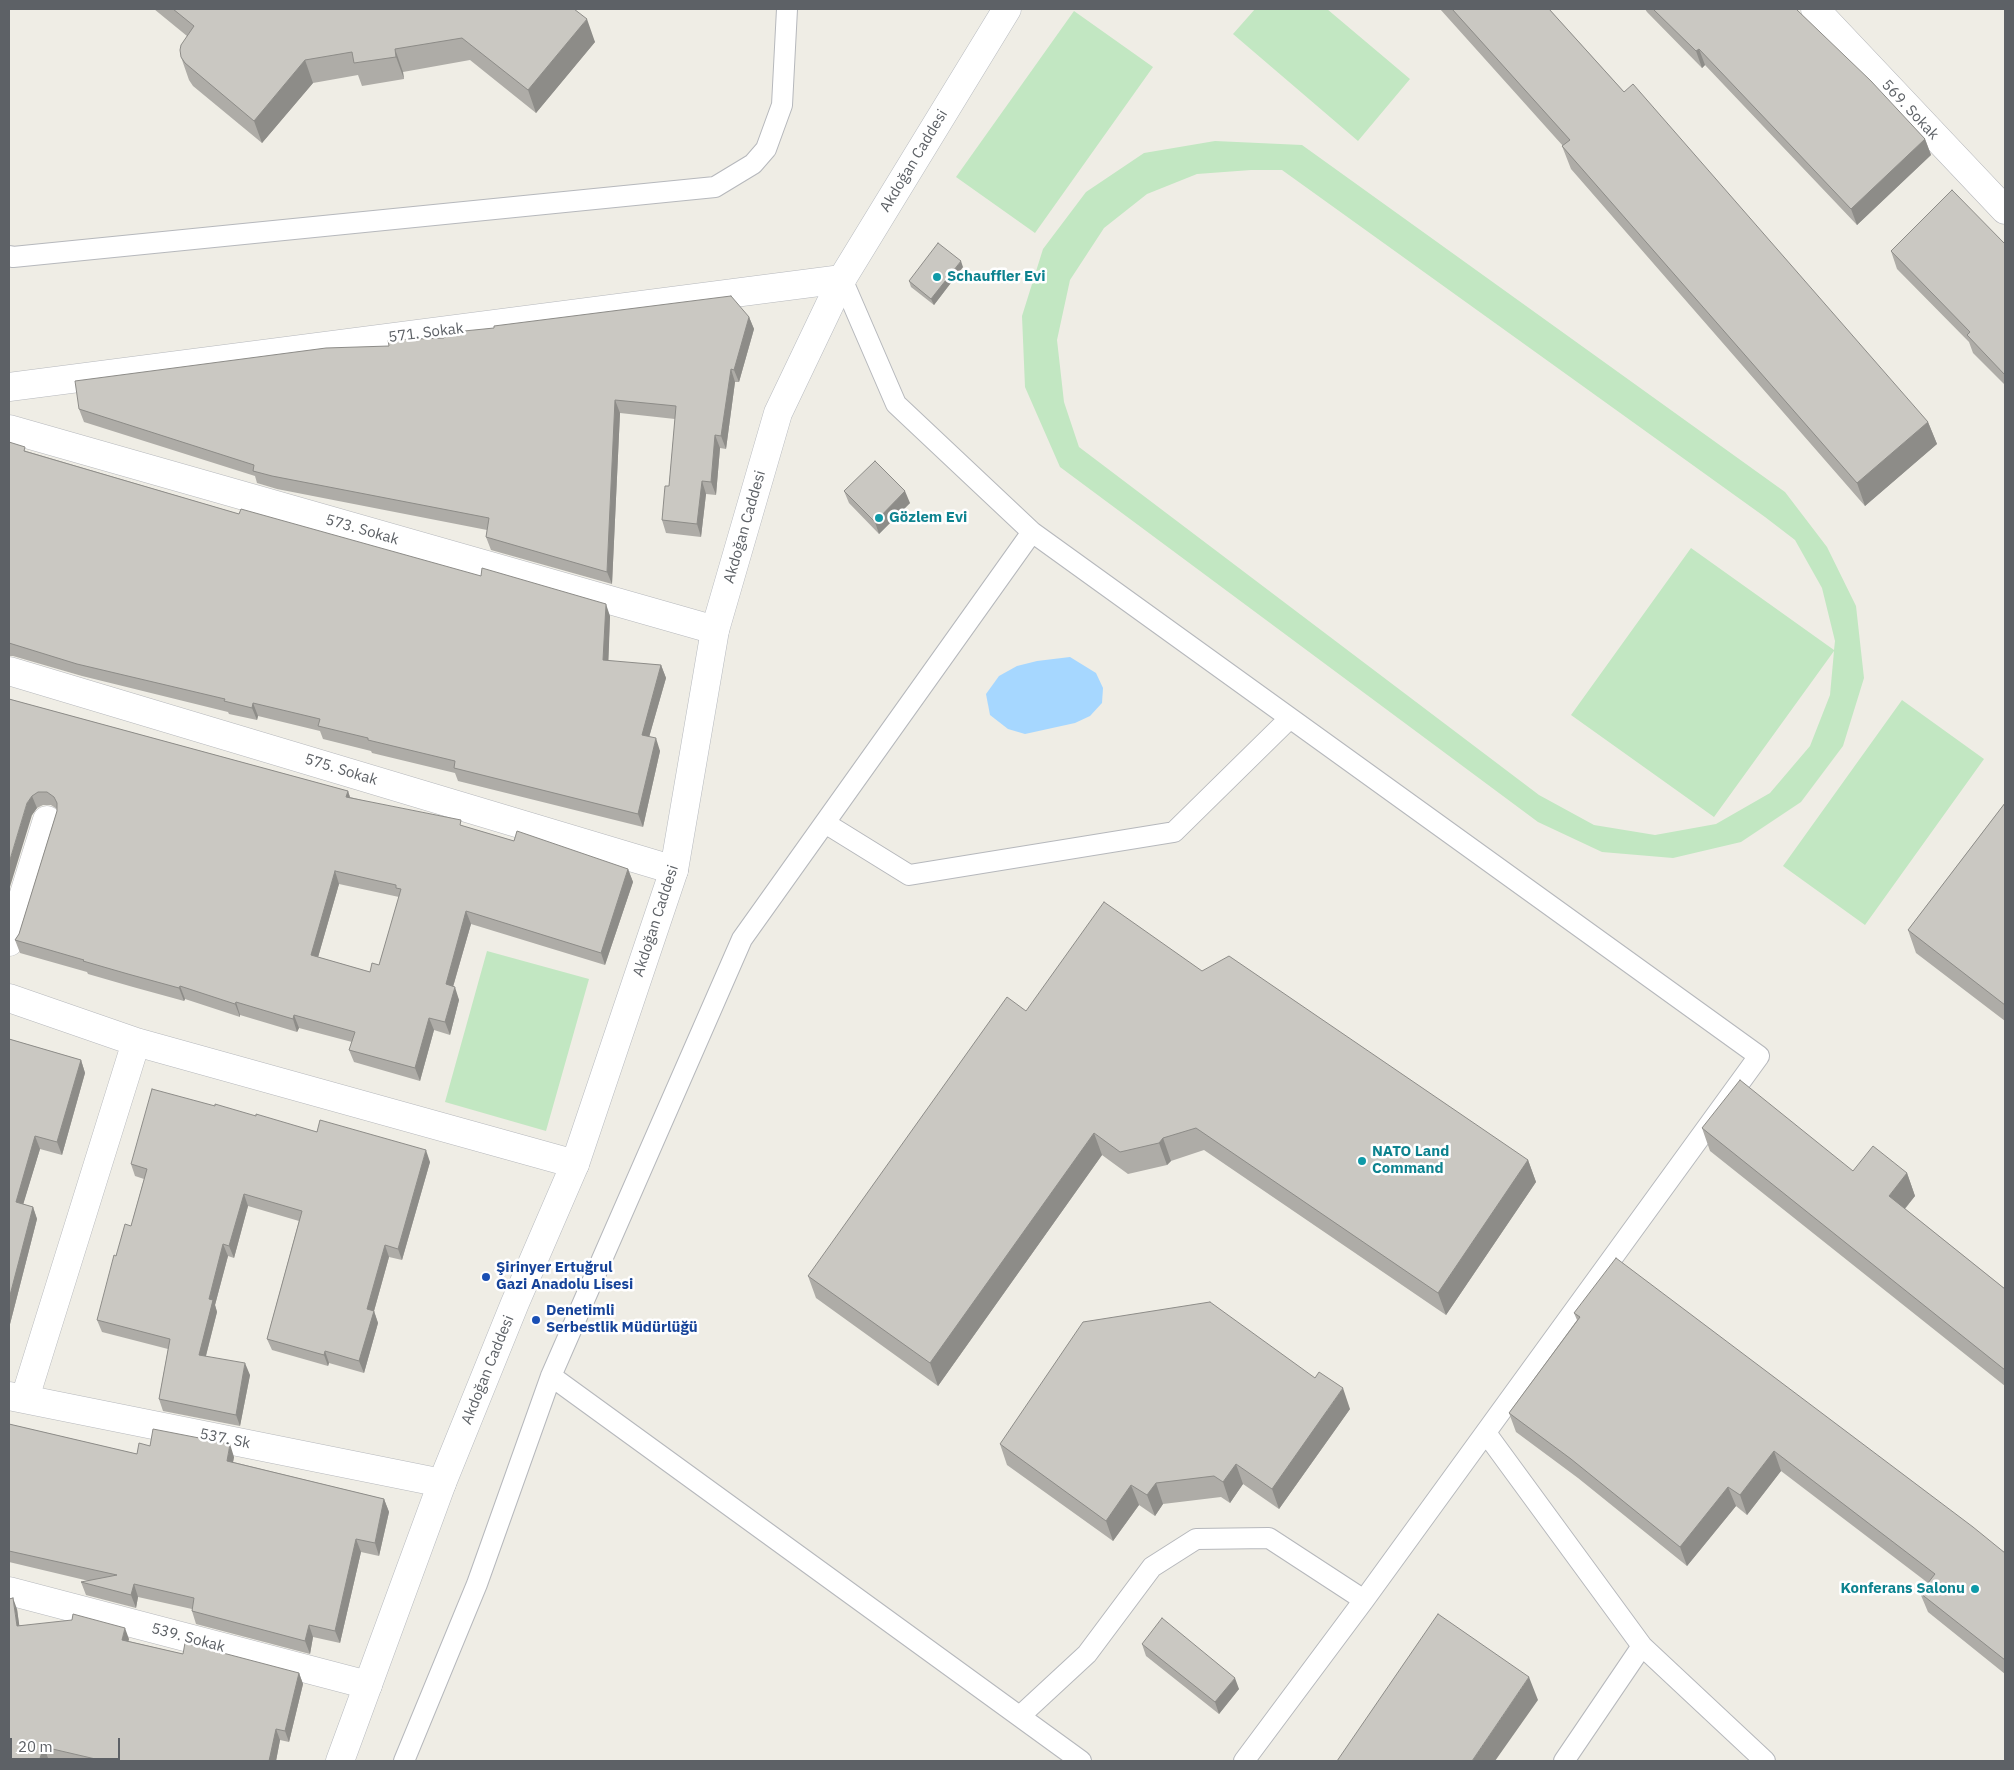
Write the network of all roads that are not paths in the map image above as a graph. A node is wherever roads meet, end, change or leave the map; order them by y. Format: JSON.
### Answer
{"nodes":[{"id":1,"x":787,"y":9,"type":"edge"},
{"id":2,"x":1007,"y":9,"type":"edge"},
{"id":3,"x":1815,"y":9,"type":"edge"},
{"id":4,"x":2005,"y":210,"type":"edge"},
{"id":5,"x":9,"y":256,"type":"edge"},
{"id":6,"x":842,"y":279,"type":"junction"},
{"id":7,"x":9,"y":386,"type":"edge"},
{"id":8,"x":9,"y":429,"type":"edge"},
{"id":9,"x":1032,"y":532,"type":"junction"},
{"id":10,"x":715,"y":630,"type":"junction"},
{"id":11,"x":9,"y":671,"type":"edge"},
{"id":12,"x":1290,"y":718,"type":"junction"},
{"id":13,"x":47,"y":820,"type":"dead end"},
{"id":14,"x":824,"y":823,"type":"junction"},
{"id":15,"x":674,"y":870,"type":"junction"},
{"id":16,"x":9,"y":942,"type":"edge"},
{"id":17,"x":9,"y":998,"type":"edge"},
{"id":18,"x":136,"y":1042,"type":"junction"},
{"id":19,"x":575,"y":1164,"type":"junction"},
{"id":20,"x":551,"y":1376,"type":"junction"},
{"id":21,"x":17,"y":1397,"type":"edge"},
{"id":22,"x":1486,"y":1433,"type":"junction"},
{"id":23,"x":442,"y":1483,"type":"junction"},
{"id":24,"x":9,"y":1591,"type":"edge"},
{"id":25,"x":1364,"y":1600,"type":"junction"},
{"id":26,"x":1642,"y":1646,"type":"junction"},
{"id":27,"x":368,"y":1685,"type":"junction"},
{"id":28,"x":1020,"y":1716,"type":"junction"},
{"id":29,"x":340,"y":1761,"type":"edge"},
{"id":30,"x":404,"y":1761,"type":"edge"},
{"id":31,"x":1081,"y":1761,"type":"edge"},
{"id":32,"x":1244,"y":1761,"type":"edge"},
{"id":33,"x":1564,"y":1761,"type":"edge"},
{"id":34,"x":1766,"y":1761,"type":"edge"}],
"edges":[{"from":1,"to":5,"type":"lane"},
{"from":2,"to":6,"type":"street","name":"Akdoğan Caddesi"},
{"from":3,"to":4,"type":"street","name":"569. Sokak"},
{"from":6,"to":7,"type":"street","name":"571. Sokak"},
{"from":6,"to":9,"type":"lane"},
{"from":6,"to":10,"type":"street","name":"Akdoğan Caddesi"},
{"from":8,"to":10,"type":"street","name":"573. Sokak"},
{"from":9,"to":12,"type":"lane"},
{"from":9,"to":14,"type":"lane"},
{"from":10,"to":15,"type":"street","name":"Akdoğan Caddesi"},
{"from":11,"to":15,"type":"street","name":"575. Sokak"},
{"from":12,"to":14,"type":"lane"},
{"from":12,"to":22,"type":"lane"},
{"from":13,"to":16,"type":"street"},
{"from":14,"to":20,"type":"lane"},
{"from":15,"to":19,"type":"street","name":"Akdoğan Caddesi"},
{"from":17,"to":18,"type":"street"},
{"from":18,"to":19,"type":"street"},
{"from":18,"to":21,"type":"street"},
{"from":19,"to":23,"type":"street","name":"Akdoğan Caddesi"},
{"from":20,"to":28,"type":"lane"},
{"from":20,"to":30,"type":"lane"},
{"from":21,"to":23,"type":"street","name":"537. Sk"},
{"from":22,"to":25,"type":"lane"},
{"from":22,"to":26,"type":"lane"},
{"from":23,"to":27,"type":"street","name":"Akdoğan Caddesi"},
{"from":24,"to":27,"type":"street","name":"539. Sokak"},
{"from":25,"to":28,"type":"lane"},
{"from":25,"to":32,"type":"lane"},
{"from":26,"to":33,"type":"lane"},
{"from":26,"to":34,"type":"lane"},
{"from":27,"to":29,"type":"street","name":"Akdoğan Caddesi"},
{"from":28,"to":31,"type":"lane"}]}
